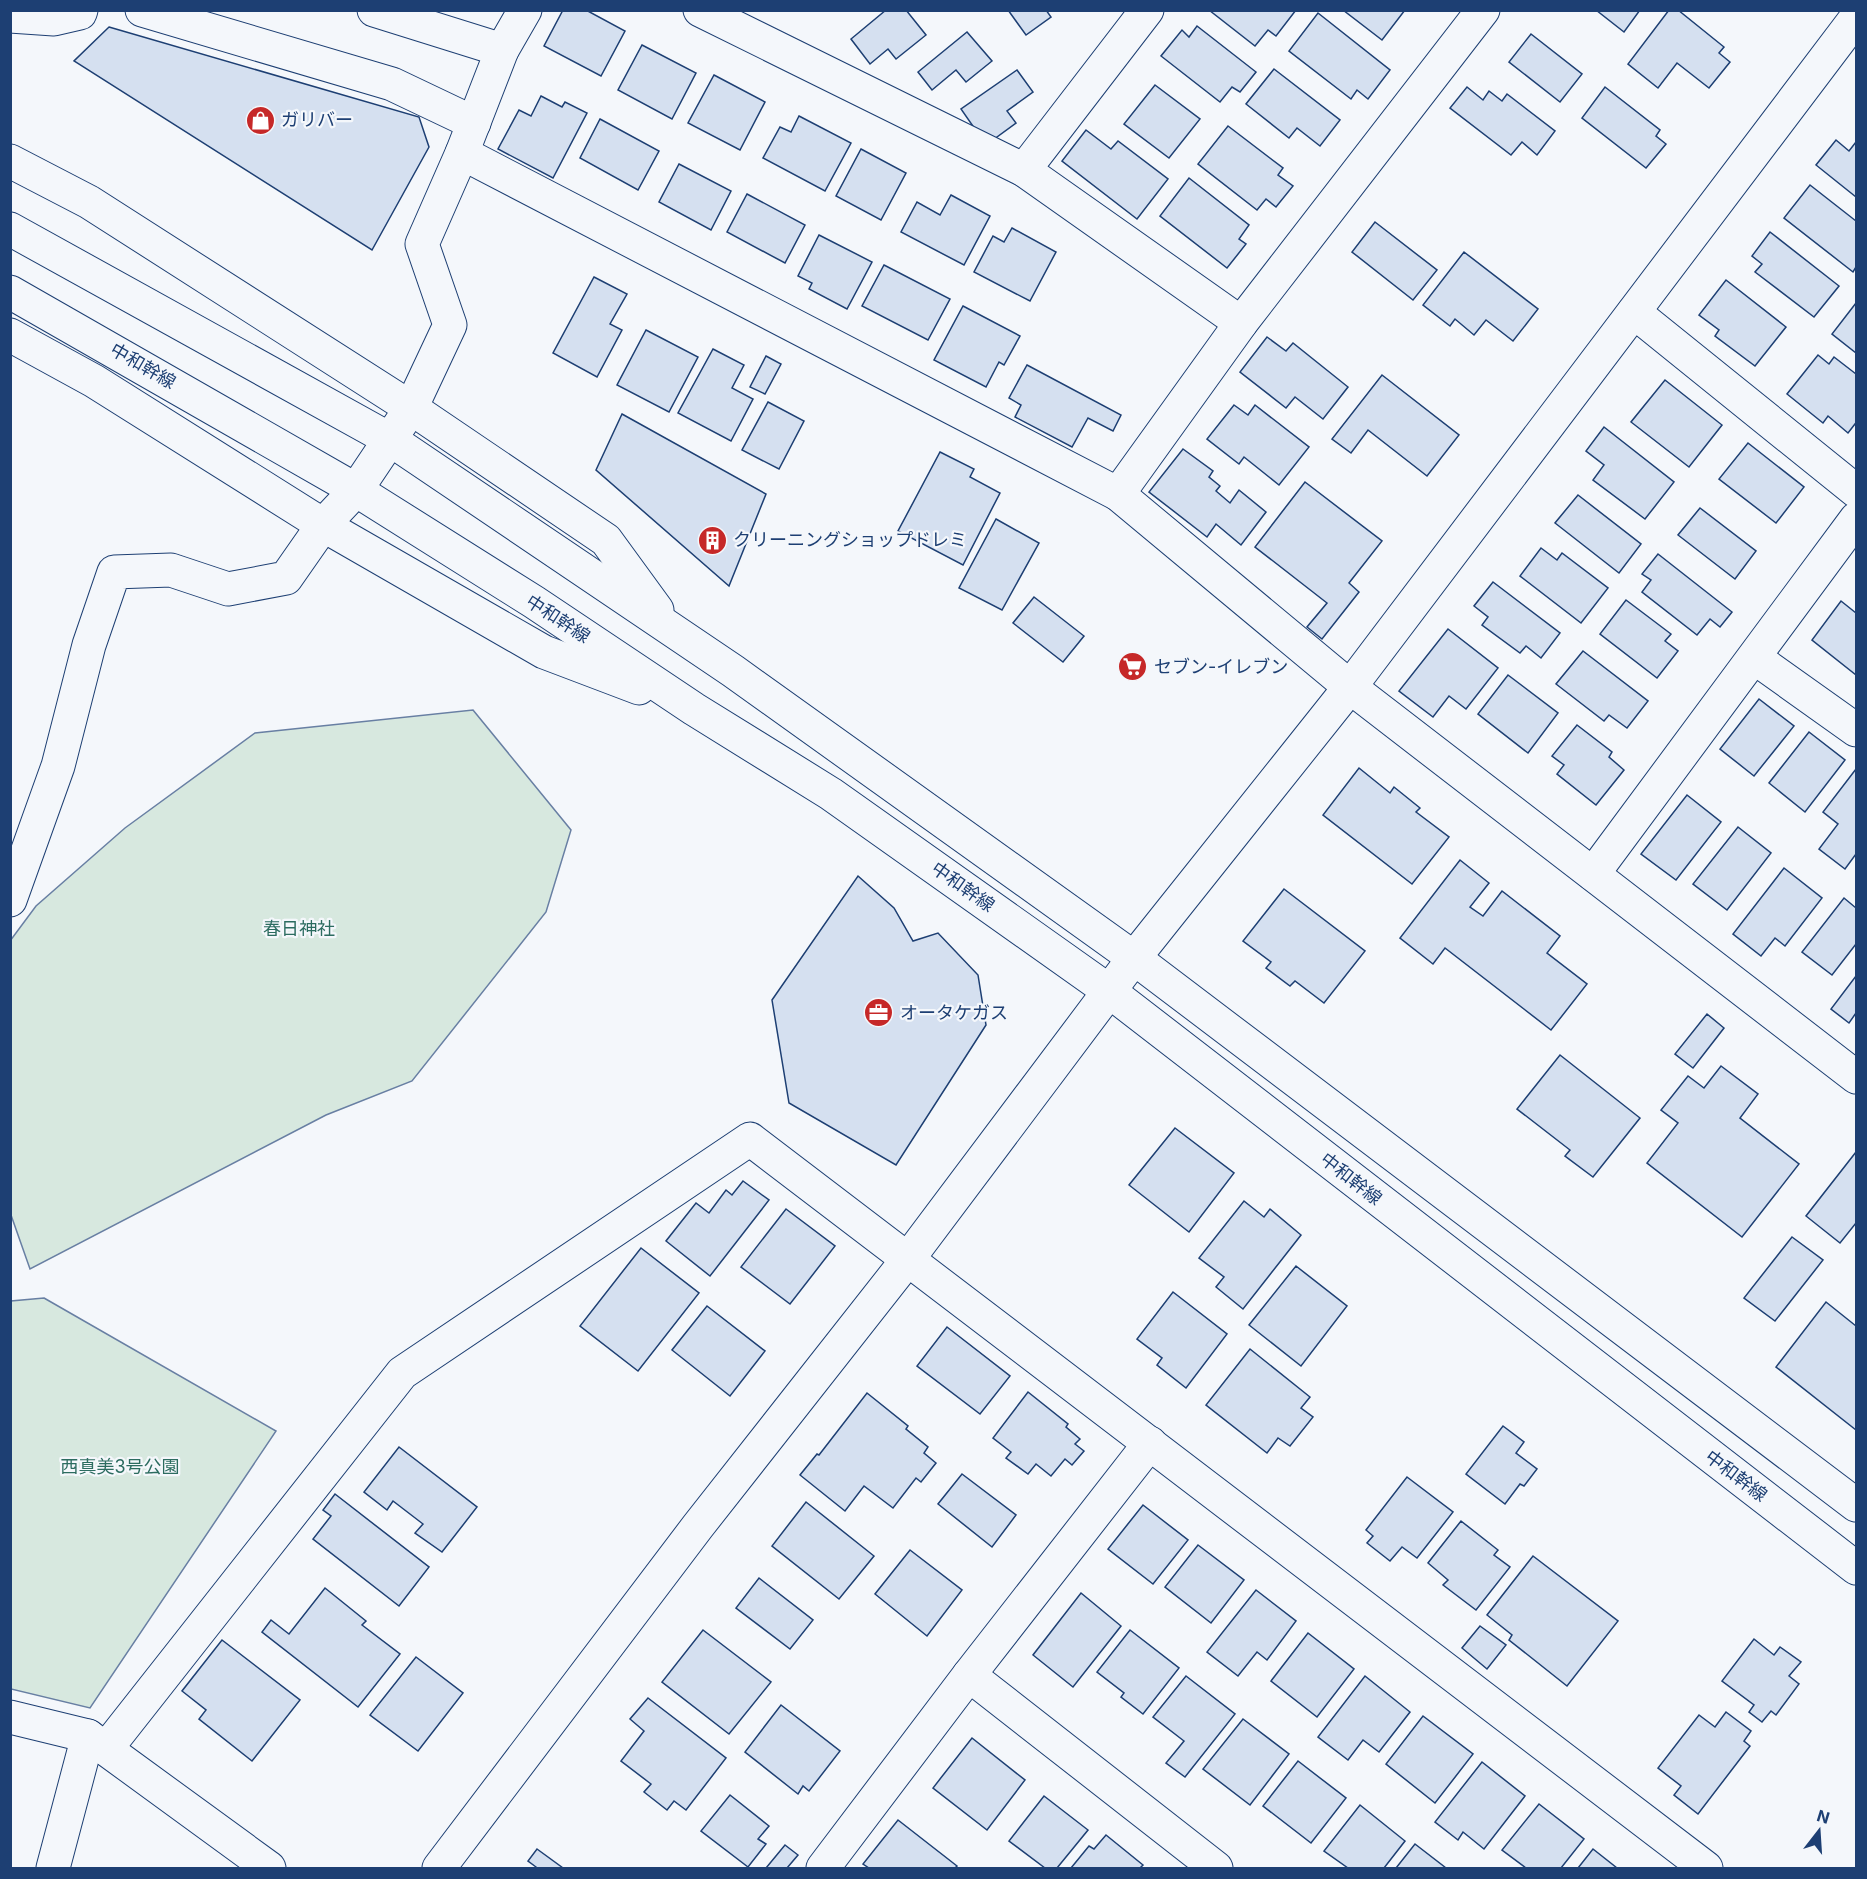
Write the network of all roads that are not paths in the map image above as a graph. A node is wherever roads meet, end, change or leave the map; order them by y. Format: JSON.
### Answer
{"nodes":[{"id":1,"x":81,"y":10,"type":"edge"},
{"id":2,"x":142,"y":10,"type":"edge"},
{"id":3,"x":374,"y":10,"type":"edge"},
{"id":4,"x":525,"y":10,"type":"edge"},
{"id":5,"x":700,"y":10,"type":"edge"},
{"id":6,"x":1147,"y":10,"type":"edge"},
{"id":7,"x":1483,"y":10,"type":"edge"},
{"id":8,"x":10,"y":16,"type":"edge"},
{"id":9,"x":1857,"y":18,"type":"edge"},
{"id":10,"x":502,"y":50,"type":"junction"},
{"id":11,"x":474,"y":123,"type":"junction"},
{"id":12,"x":462,"y":153,"type":"junction"},
{"id":13,"x":10,"y":161,"type":"edge"},
{"id":14,"x":1024,"y":170,"type":"junction"},
{"id":15,"x":10,"y":229,"type":"edge"},
{"id":16,"x":10,"y":292,"type":"edge"},
{"id":17,"x":1634,"y":312,"type":"junction"},
{"id":18,"x":1241,"y":323,"type":"junction"},
{"id":19,"x":10,"y":335,"type":"edge"},
{"id":20,"x":411,"y":408,"type":"junction"},
{"id":21,"x":391,"y":440,"type":"junction"},
{"id":22,"x":356,"y":490,"type":"junction"},
{"id":23,"x":1857,"y":491,"type":"edge"},
{"id":24,"x":1118,"y":494,"type":"junction"},
{"id":25,"x":1857,"y":519,"type":"edge"},
{"id":26,"x":323,"y":525,"type":"junction"},
{"id":27,"x":669,"y":628,"type":"junction"},
{"id":28,"x":1755,"y":658,"type":"junction"},
{"id":29,"x":1350,"y":687,"type":"junction"},
{"id":30,"x":694,"y":709,"type":"junction"},
{"id":31,"x":1857,"y":730,"type":"edge"},
{"id":32,"x":1593,"y":874,"type":"junction"},
{"id":33,"x":10,"y":900,"type":"edge"},
{"id":34,"x":1134,"y":958,"type":"junction"},
{"id":35,"x":1109,"y":991,"type":"junction"},
{"id":36,"x":1857,"y":1077,"type":"edge"},
{"id":37,"x":908,"y":1259,"type":"junction"},
{"id":38,"x":1150,"y":1443,"type":"junction"},
{"id":39,"x":1857,"y":1505,"type":"edge"},
{"id":40,"x":1857,"y":1568,"type":"edge"},
{"id":41,"x":969,"y":1675,"type":"junction"},
{"id":42,"x":10,"y":1717,"type":"edge"},
{"id":43,"x":97,"y":1743,"type":"junction"},
{"id":44,"x":1693,"y":1865,"type":"edge"},
{"id":45,"x":53,"y":1869,"type":"edge"},
{"id":46,"x":269,"y":1869,"type":"edge"},
{"id":47,"x":439,"y":1869,"type":"edge"},
{"id":48,"x":823,"y":1869,"type":"edge"},
{"id":49,"x":1216,"y":1869,"type":"edge"}],
"edges":[{"from":1,"to":8,"type":"street"},
{"from":2,"to":11,"type":"street"},
{"from":3,"to":10,"type":"street"},
{"from":4,"to":10,"type":"street"},
{"from":5,"to":14,"type":"street"},
{"from":6,"to":14,"type":"street"},
{"from":7,"to":18,"type":"street"},
{"from":9,"to":17,"type":"street"},
{"from":10,"to":11,"type":"street"},
{"from":11,"to":12,"type":"street"},
{"from":12,"to":20,"type":"street"},
{"from":12,"to":24,"type":"street"},
{"from":13,"to":20,"type":"street"},
{"from":14,"to":18,"type":"street"},
{"from":15,"to":21,"type":"street"},
{"from":16,"to":22,"type":"street","name":"中和幹線"},
{"from":17,"to":23,"type":"street"},
{"from":17,"to":29,"type":"street"},
{"from":18,"to":24,"type":"street"},
{"from":19,"to":26,"type":"street"},
{"from":20,"to":21,"type":"street"},
{"from":20,"to":27,"type":"street"},
{"from":21,"to":22,"type":"street"},
{"from":21,"to":27,"type":"street"},
{"from":22,"to":26,"type":"street"},
{"from":22,"to":30,"type":"street","name":"中和幹線"},
{"from":24,"to":29,"type":"street"},
{"from":25,"to":28,"type":"street"},
{"from":26,"to":30,"type":"street"},
{"from":26,"to":33,"type":"street"},
{"from":27,"to":34,"type":"street"},
{"from":28,"to":31,"type":"street"},
{"from":28,"to":32,"type":"street"},
{"from":29,"to":32,"type":"street"},
{"from":29,"to":34,"type":"street"},
{"from":30,"to":35,"type":"street","name":"中和幹線"},
{"from":32,"to":36,"type":"street"},
{"from":34,"to":35,"type":"street"},
{"from":34,"to":39,"type":"street"},
{"from":35,"to":37,"type":"street"},
{"from":35,"to":40,"type":"street","name":"中和幹線"},
{"from":37,"to":38,"type":"street"},
{"from":37,"to":43,"type":"street"},
{"from":37,"to":47,"type":"street"},
{"from":38,"to":41,"type":"street"},
{"from":38,"to":44,"type":"street"},
{"from":41,"to":48,"type":"street"},
{"from":41,"to":49,"type":"street"},
{"from":42,"to":43,"type":"street"},
{"from":43,"to":45,"type":"street"},
{"from":43,"to":46,"type":"street"}]}
